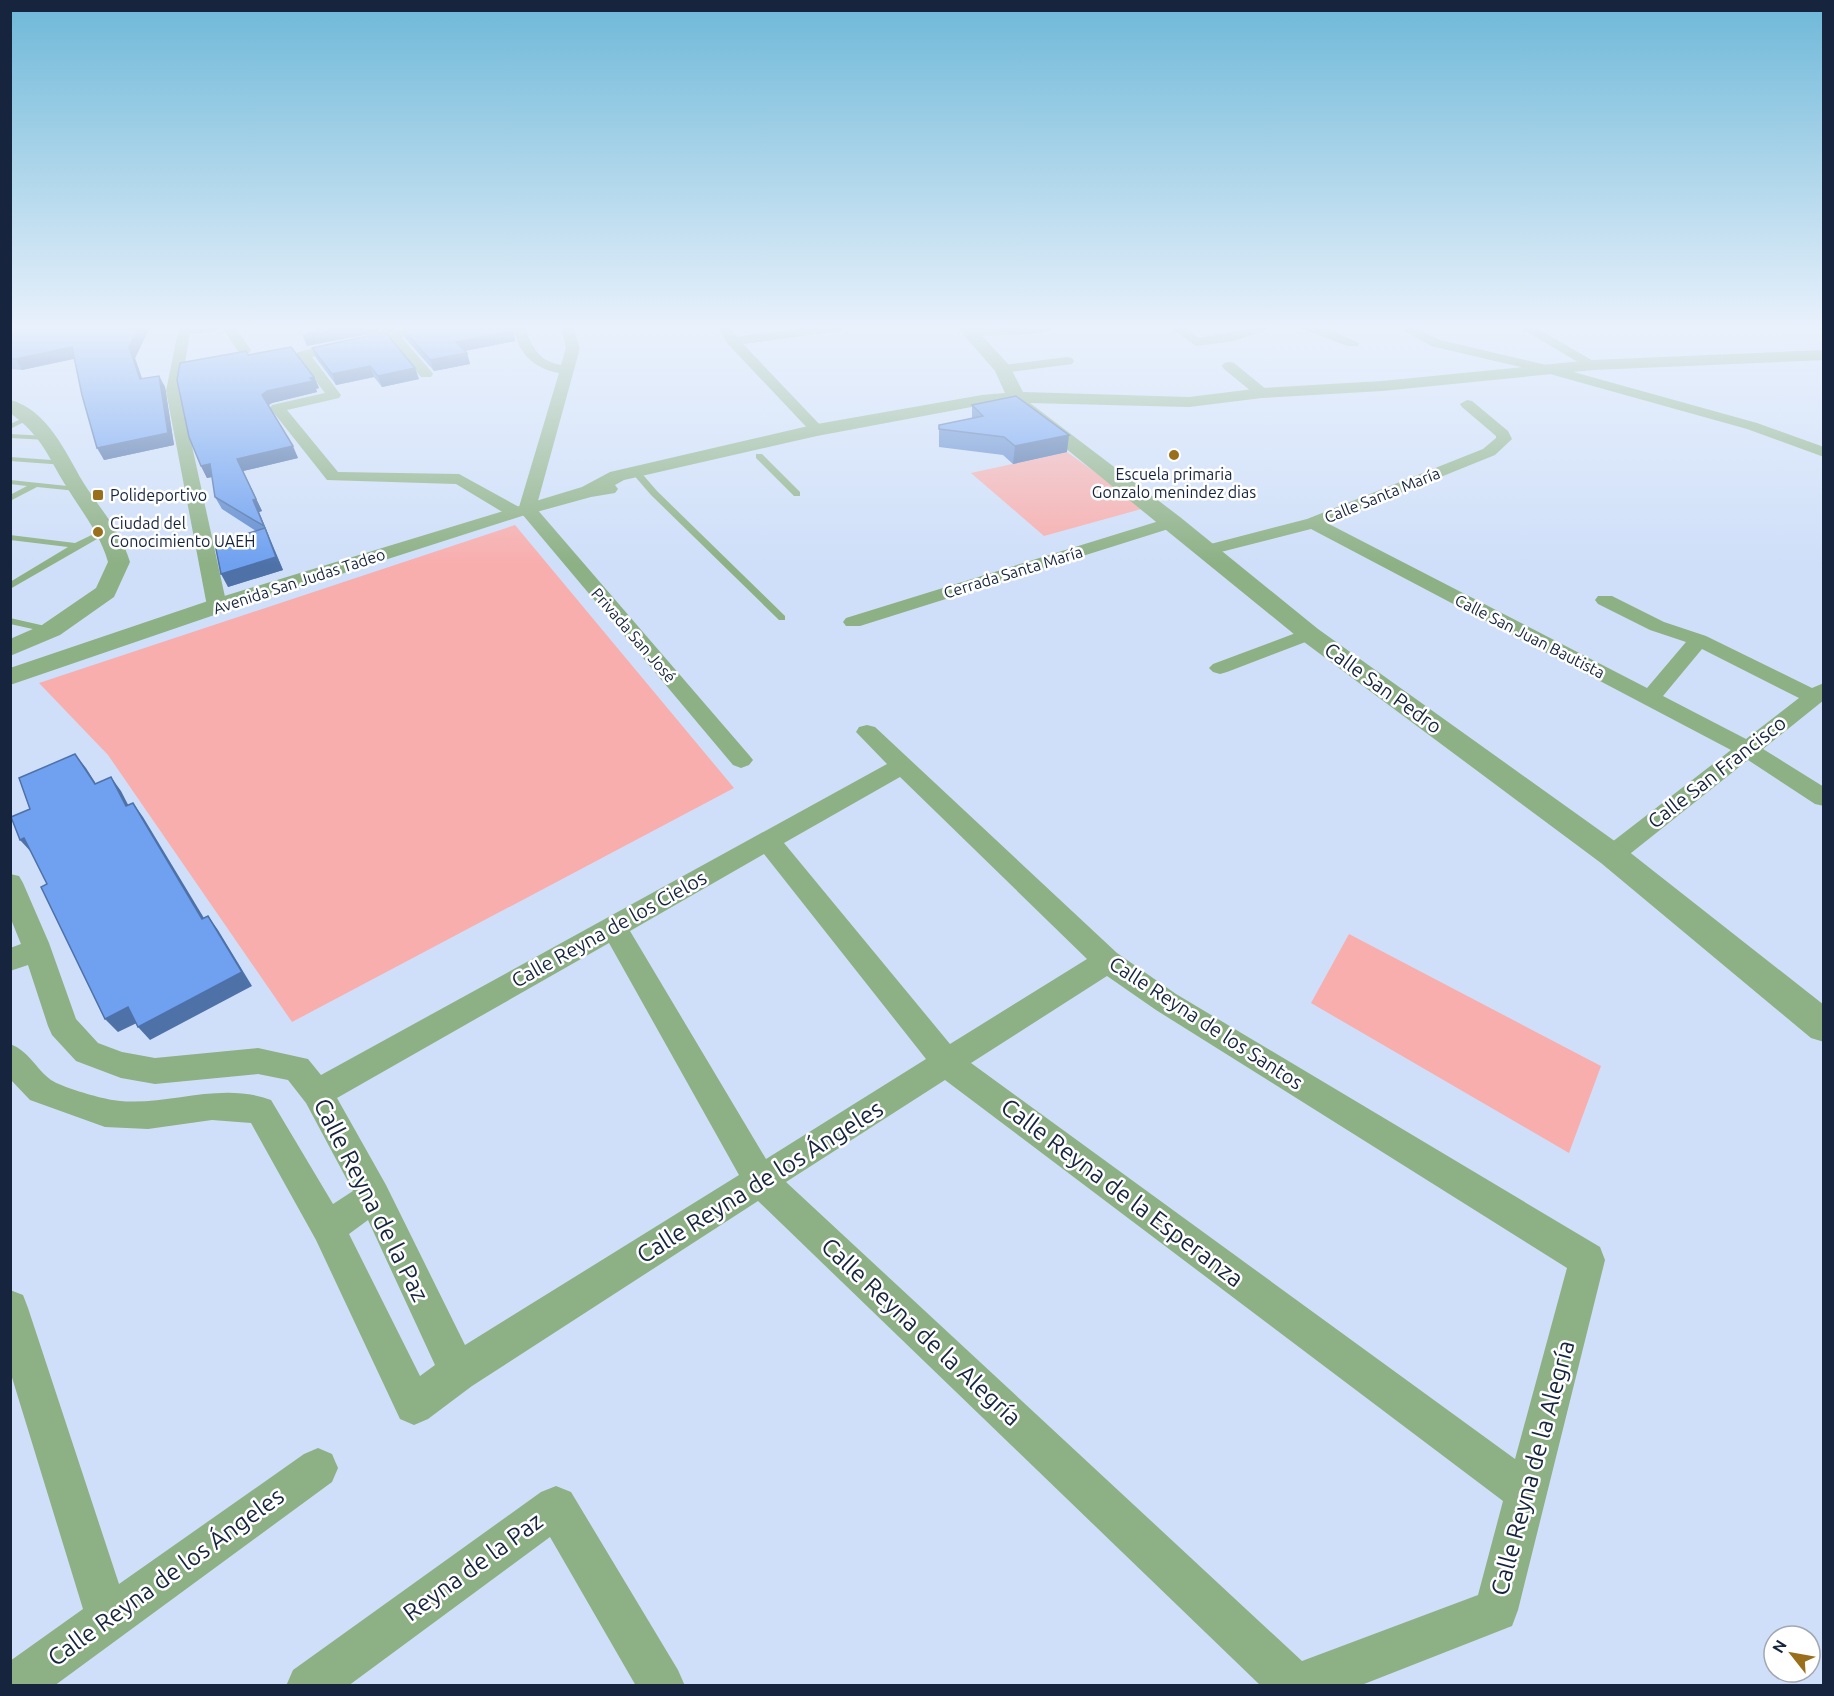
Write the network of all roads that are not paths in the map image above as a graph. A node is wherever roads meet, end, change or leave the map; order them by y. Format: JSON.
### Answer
{"nodes":[{"id":1,"x":11,"y":406,"type":"edge"},
{"id":2,"x":176,"y":406,"type":"edge"},
{"id":3,"x":285,"y":406,"type":"edge"},
{"id":4,"x":554,"y":406,"type":"edge"},
{"id":5,"x":795,"y":406,"type":"edge"},
{"id":6,"x":948,"y":406,"type":"edge"},
{"id":7,"x":985,"y":406,"type":"edge"},
{"id":8,"x":1031,"y":406,"type":"edge"},
{"id":9,"x":1470,"y":406,"type":"edge"},
{"id":10,"x":1681,"y":406,"type":"edge"},
{"id":11,"x":20,"y":422,"type":"edge"},
{"id":12,"x":818,"y":430,"type":"junction"},
{"id":13,"x":10,"y":435,"type":"edge"},
{"id":14,"x":47,"y":438,"type":"junction"},
{"id":15,"x":1824,"y":452,"type":"edge"},
{"id":16,"x":759,"y":456,"type":"junction"},
{"id":17,"x":10,"y":459,"type":"edge"},
{"id":18,"x":65,"y":463,"type":"junction"},
{"id":19,"x":639,"y":476,"type":"junction"},
{"id":20,"x":10,"y":482,"type":"edge"},
{"id":21,"x":35,"y":485,"type":"junction"},
{"id":22,"x":77,"y":489,"type":"junction"},
{"id":23,"x":797,"y":494,"type":"dead end"},
{"id":24,"x":10,"y":499,"type":"edge"},
{"id":25,"x":521,"y":510,"type":"junction"},
{"id":26,"x":1172,"y":522,"type":"junction"},
{"id":27,"x":1313,"y":523,"type":"junction"},
{"id":28,"x":107,"y":531,"type":"junction"},
{"id":29,"x":10,"y":537,"type":"edge"},
{"id":30,"x":76,"y":546,"type":"junction"},
{"id":31,"x":1204,"y":551,"type":"junction"},
{"id":32,"x":10,"y":586,"type":"edge"},
{"id":33,"x":1605,"y":600,"type":"dead end"},
{"id":34,"x":217,"y":606,"type":"junction"},
{"id":35,"x":782,"y":618,"type":"dead end"},
{"id":36,"x":10,"y":621,"type":"edge"},
{"id":37,"x":853,"y":622,"type":"dead end"},
{"id":38,"x":51,"y":630,"type":"junction"},
{"id":39,"x":1309,"y":634,"type":"junction"},
{"id":40,"x":1699,"y":640,"type":"junction"},
{"id":41,"x":10,"y":648,"type":"edge"},
{"id":42,"x":1220,"y":668,"type":"dead end"},
{"id":43,"x":10,"y":677,"type":"edge"},
{"id":44,"x":1819,"y":693,"type":"edge"},
{"id":45,"x":1650,"y":698,"type":"junction"},
{"id":46,"x":867,"y":732,"type":"dead end"},
{"id":47,"x":1747,"y":749,"type":"junction"},
{"id":48,"x":741,"y":760,"type":"dead end"},
{"id":49,"x":901,"y":766,"type":"junction"},
{"id":50,"x":1824,"y":798,"type":"edge"},
{"id":51,"x":767,"y":840,"type":"junction"},
{"id":52,"x":1612,"y":855,"type":"junction"},
{"id":53,"x":10,"y":884,"type":"edge"},
{"id":54,"x":613,"y":926,"type":"junction"},
{"id":55,"x":24,"y":955,"type":"edge"},
{"id":56,"x":1107,"y":961,"type":"junction"},
{"id":57,"x":1824,"y":1027,"type":"edge"},
{"id":58,"x":10,"y":1057,"type":"edge"},
{"id":59,"x":948,"y":1064,"type":"junction"},
{"id":60,"x":317,"y":1093,"type":"junction"},
{"id":61,"x":761,"y":1181,"type":"junction"},
{"id":62,"x":374,"y":1196,"type":"junction"},
{"id":63,"x":327,"y":1228,"type":"junction"},
{"id":64,"x":1587,"y":1260,"type":"joint"},
{"id":65,"x":10,"y":1308,"type":"edge"},
{"id":66,"x":458,"y":1372,"type":"junction"},
{"id":67,"x":318,"y":1468,"type":"dead end"},
{"id":68,"x":1527,"y":1493,"type":"junction"},
{"id":69,"x":108,"y":1619,"type":"junction"},
{"id":70,"x":14,"y":1686,"type":"edge"},
{"id":71,"x":309,"y":1686,"type":"edge"},
{"id":72,"x":662,"y":1686,"type":"edge"},
{"id":73,"x":1297,"y":1686,"type":"edge"}],
"edges":[{"from":1,"to":11,"type":"street"},
{"from":2,"to":34,"type":"street"},
{"from":3,"to":25,"type":"street","name":"Privada San José"},
{"from":4,"to":25,"type":"street"},
{"from":5,"to":12,"type":"street"},
{"from":6,"to":12,"type":"street","name":"Avenida San Judas Tadeo"},
{"from":7,"to":16,"type":"street","name":"Avenida San Judas Tadeo"},
{"from":8,"to":26,"type":"street","name":"Calle San Pedro"},
{"from":9,"to":27,"type":"street","name":"Calle Santa María"},
{"from":10,"to":15,"type":"street"},
{"from":11,"to":14,"type":"street"},
{"from":12,"to":19,"type":"street","name":"Avenida San Judas Tadeo"},
{"from":13,"to":14,"type":"lane"},
{"from":14,"to":18,"type":"street"},
{"from":16,"to":19,"type":"street","name":"Avenida San Judas Tadeo"},
{"from":16,"to":23,"type":"lane"},
{"from":17,"to":18,"type":"lane"},
{"from":18,"to":22,"type":"street"},
{"from":19,"to":25,"type":"street","name":"Avenida San Judas Tadeo"},
{"from":19,"to":35,"type":"lane"},
{"from":20,"to":21,"type":"lane"},
{"from":21,"to":22,"type":"lane"},
{"from":21,"to":24,"type":"lane"},
{"from":22,"to":28,"type":"street"},
{"from":25,"to":34,"type":"street","name":"Avenida San Judas Tadeo"},
{"from":25,"to":48,"type":"street","name":"Privada San José"},
{"from":26,"to":31,"type":"street","name":"Calle San Pedro"},
{"from":26,"to":37,"type":"street","name":"Cerrada Santa María"},
{"from":27,"to":31,"type":"street","name":"Calle Santa María"},
{"from":27,"to":45,"type":"street","name":"Calle San Juan Bautista"},
{"from":28,"to":30,"type":"lane"},
{"from":28,"to":38,"type":"street"},
{"from":29,"to":30,"type":"lane"},
{"from":30,"to":32,"type":"lane"},
{"from":31,"to":39,"type":"street","name":"Calle San Pedro"},
{"from":33,"to":40,"type":"street"},
{"from":34,"to":43,"type":"street","name":"Avenida San Judas Tadeo"},
{"from":36,"to":38,"type":"lane"},
{"from":38,"to":41,"type":"street"},
{"from":39,"to":42,"type":"street"},
{"from":39,"to":52,"type":"street","name":"Calle San Pedro"},
{"from":40,"to":44,"type":"street"},
{"from":40,"to":45,"type":"street"},
{"from":44,"to":47,"type":"street","name":"Calle San Francisco"},
{"from":45,"to":47,"type":"street","name":"Calle San Juan Bautista"},
{"from":46,"to":49,"type":"street","name":"Calle Reyna de los Santos"},
{"from":47,"to":50,"type":"street","name":"Calle San Juan Bautista"},
{"from":47,"to":52,"type":"street","name":"Calle San Francisco"},
{"from":49,"to":51,"type":"street","name":"Calle Reyna de los Cielos"},
{"from":49,"to":56,"type":"street","name":"Calle Reyna de los Santos"},
{"from":51,"to":54,"type":"street","name":"Calle Reyna de los Cielos"},
{"from":51,"to":59,"type":"street","name":"Calle Reyna de la Esperanza"},
{"from":52,"to":57,"type":"street","name":"Calle San Pedro"},
{"from":53,"to":55,"type":"street","name":"Calle Reyna de la Paz"},
{"from":54,"to":60,"type":"street","name":"Calle Reyna de los Cielos"},
{"from":54,"to":61,"type":"street","name":"Calle Reyna de la Alegría"},
{"from":55,"to":60,"type":"street","name":"Calle Reyna de la Paz"},
{"from":56,"to":59,"type":"street","name":"Calle Reyna de los Ángeles"},
{"from":56,"to":64,"type":"street","name":"Calle Reyna de los Santos"},
{"from":58,"to":63,"type":"street"},
{"from":59,"to":61,"type":"street","name":"Calle Reyna de los Ángeles"},
{"from":59,"to":68,"type":"street","name":"Calle Reyna de la Esperanza"},
{"from":60,"to":62,"type":"street","name":"Calle Reyna de la Paz"},
{"from":61,"to":66,"type":"street","name":"Calle Reyna de los Ángeles"},
{"from":61,"to":73,"type":"street","name":"Calle Reyna de la Alegría"},
{"from":62,"to":63,"type":"street"},
{"from":62,"to":66,"type":"street","name":"Calle Reyna de la Paz"},
{"from":63,"to":66,"type":"street","name":"Calle Reyna de los Ángeles"},
{"from":64,"to":68,"type":"street","name":"Calle Reyna de la Alegría"},
{"from":65,"to":69,"type":"street"},
{"from":67,"to":69,"type":"street","name":"Calle Reyna de los Ángeles"},
{"from":68,"to":73,"type":"street","name":"Calle Reyna de la Alegría"},
{"from":69,"to":70,"type":"street","name":"Calle Reyna de los Ángeles"},
{"from":71,"to":72,"type":"street","name":"Reyna de la Paz"}]}
